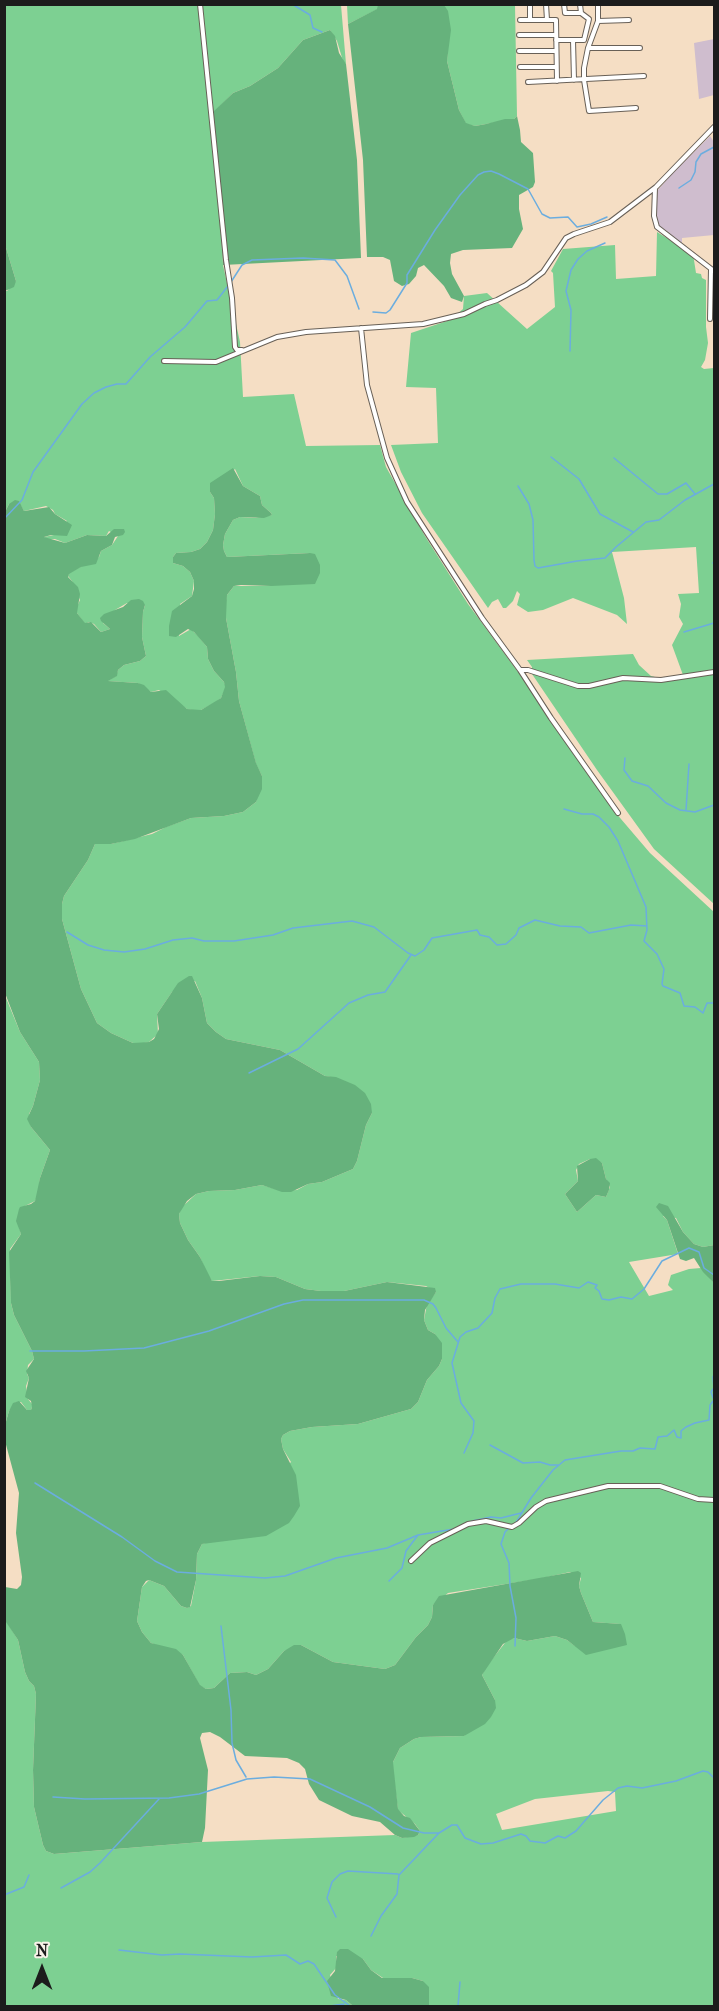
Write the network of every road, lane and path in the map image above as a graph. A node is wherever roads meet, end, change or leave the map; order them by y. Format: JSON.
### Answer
{"nodes":[{"id":1,"x":200,"y":4,"type":"edge"},
{"id":2,"x":530,"y":4,"type":"edge"},
{"id":3,"x":546,"y":4,"type":"edge"},
{"id":4,"x":564,"y":4,"type":"edge"},
{"id":5,"x":580,"y":4,"type":"edge"},
{"id":6,"x":598,"y":4,"type":"edge"},
{"id":7,"x":581,"y":13,"type":"junction"},
{"id":8,"x":520,"y":20,"type":"dead end"},
{"id":9,"x":530,"y":20,"type":"junction"},
{"id":10,"x":546,"y":20,"type":"junction"},
{"id":11,"x":629,"y":20,"type":"dead end"},
{"id":12,"x":598,"y":21,"type":"junction"},
{"id":13,"x":519,"y":35,"type":"dead end"},
{"id":14,"x":556,"y":38,"type":"junction"},
{"id":15,"x":573,"y":40,"type":"junction"},
{"id":16,"x":588,"y":48,"type":"junction"},
{"id":17,"x":640,"y":48,"type":"dead end"},
{"id":18,"x":519,"y":51,"type":"dead end"},
{"id":19,"x":556,"y":51,"type":"junction"},
{"id":20,"x":520,"y":67,"type":"dead end"},
{"id":21,"x":556,"y":68,"type":"junction"},
{"id":22,"x":644,"y":76,"type":"dead end"},
{"id":23,"x":574,"y":80,"type":"junction"},
{"id":24,"x":584,"y":80,"type":"junction"},
{"id":25,"x":557,"y":81,"type":"junction"},
{"id":26,"x":528,"y":82,"type":"dead end"},
{"id":27,"x":636,"y":108,"type":"dead end"},
{"id":28,"x":714,"y":128,"type":"edge"},
{"id":29,"x":656,"y":187,"type":"junction"},
{"id":30,"x":713,"y":269,"type":"edge"},
{"id":31,"x":710,"y":319,"type":"dead end"},
{"id":32,"x":361,"y":328,"type":"junction"},
{"id":33,"x":243,"y":350,"type":"junction"},
{"id":34,"x":164,"y":361,"type":"dead end"},
{"id":35,"x":520,"y":670,"type":"junction"},
{"id":36,"x":714,"y":672,"type":"edge"},
{"id":37,"x":618,"y":813,"type":"dead end"},
{"id":38,"x":714,"y":1500,"type":"edge"},
{"id":39,"x":411,"y":1561,"type":"dead end"}],
"edges":[{"from":1,"to":33,"type":"street"},
{"from":2,"to":9,"type":"street"},
{"from":3,"to":10,"type":"street"},
{"from":4,"to":7,"type":"street"},
{"from":5,"to":7,"type":"street"},
{"from":6,"to":12,"type":"street"},
{"from":7,"to":15,"type":"street"},
{"from":8,"to":9,"type":"street"},
{"from":9,"to":10,"type":"street"},
{"from":10,"to":14,"type":"street"},
{"from":11,"to":12,"type":"street"},
{"from":12,"to":16,"type":"street"},
{"from":13,"to":14,"type":"street"},
{"from":14,"to":15,"type":"street"},
{"from":14,"to":19,"type":"street"},
{"from":15,"to":23,"type":"street"},
{"from":16,"to":17,"type":"street"},
{"from":16,"to":24,"type":"street"},
{"from":18,"to":19,"type":"street"},
{"from":19,"to":21,"type":"street"},
{"from":20,"to":21,"type":"street"},
{"from":21,"to":25,"type":"street"},
{"from":22,"to":24,"type":"street"},
{"from":23,"to":24,"type":"street"},
{"from":23,"to":25,"type":"street"},
{"from":24,"to":27,"type":"street"},
{"from":25,"to":26,"type":"street"},
{"from":28,"to":29,"type":"street"},
{"from":29,"to":30,"type":"street"},
{"from":29,"to":32,"type":"street"},
{"from":30,"to":31,"type":"street"},
{"from":32,"to":33,"type":"street"},
{"from":32,"to":35,"type":"street"},
{"from":33,"to":34,"type":"street"},
{"from":35,"to":36,"type":"street"},
{"from":35,"to":37,"type":"street"},
{"from":38,"to":39,"type":"street"}]}
